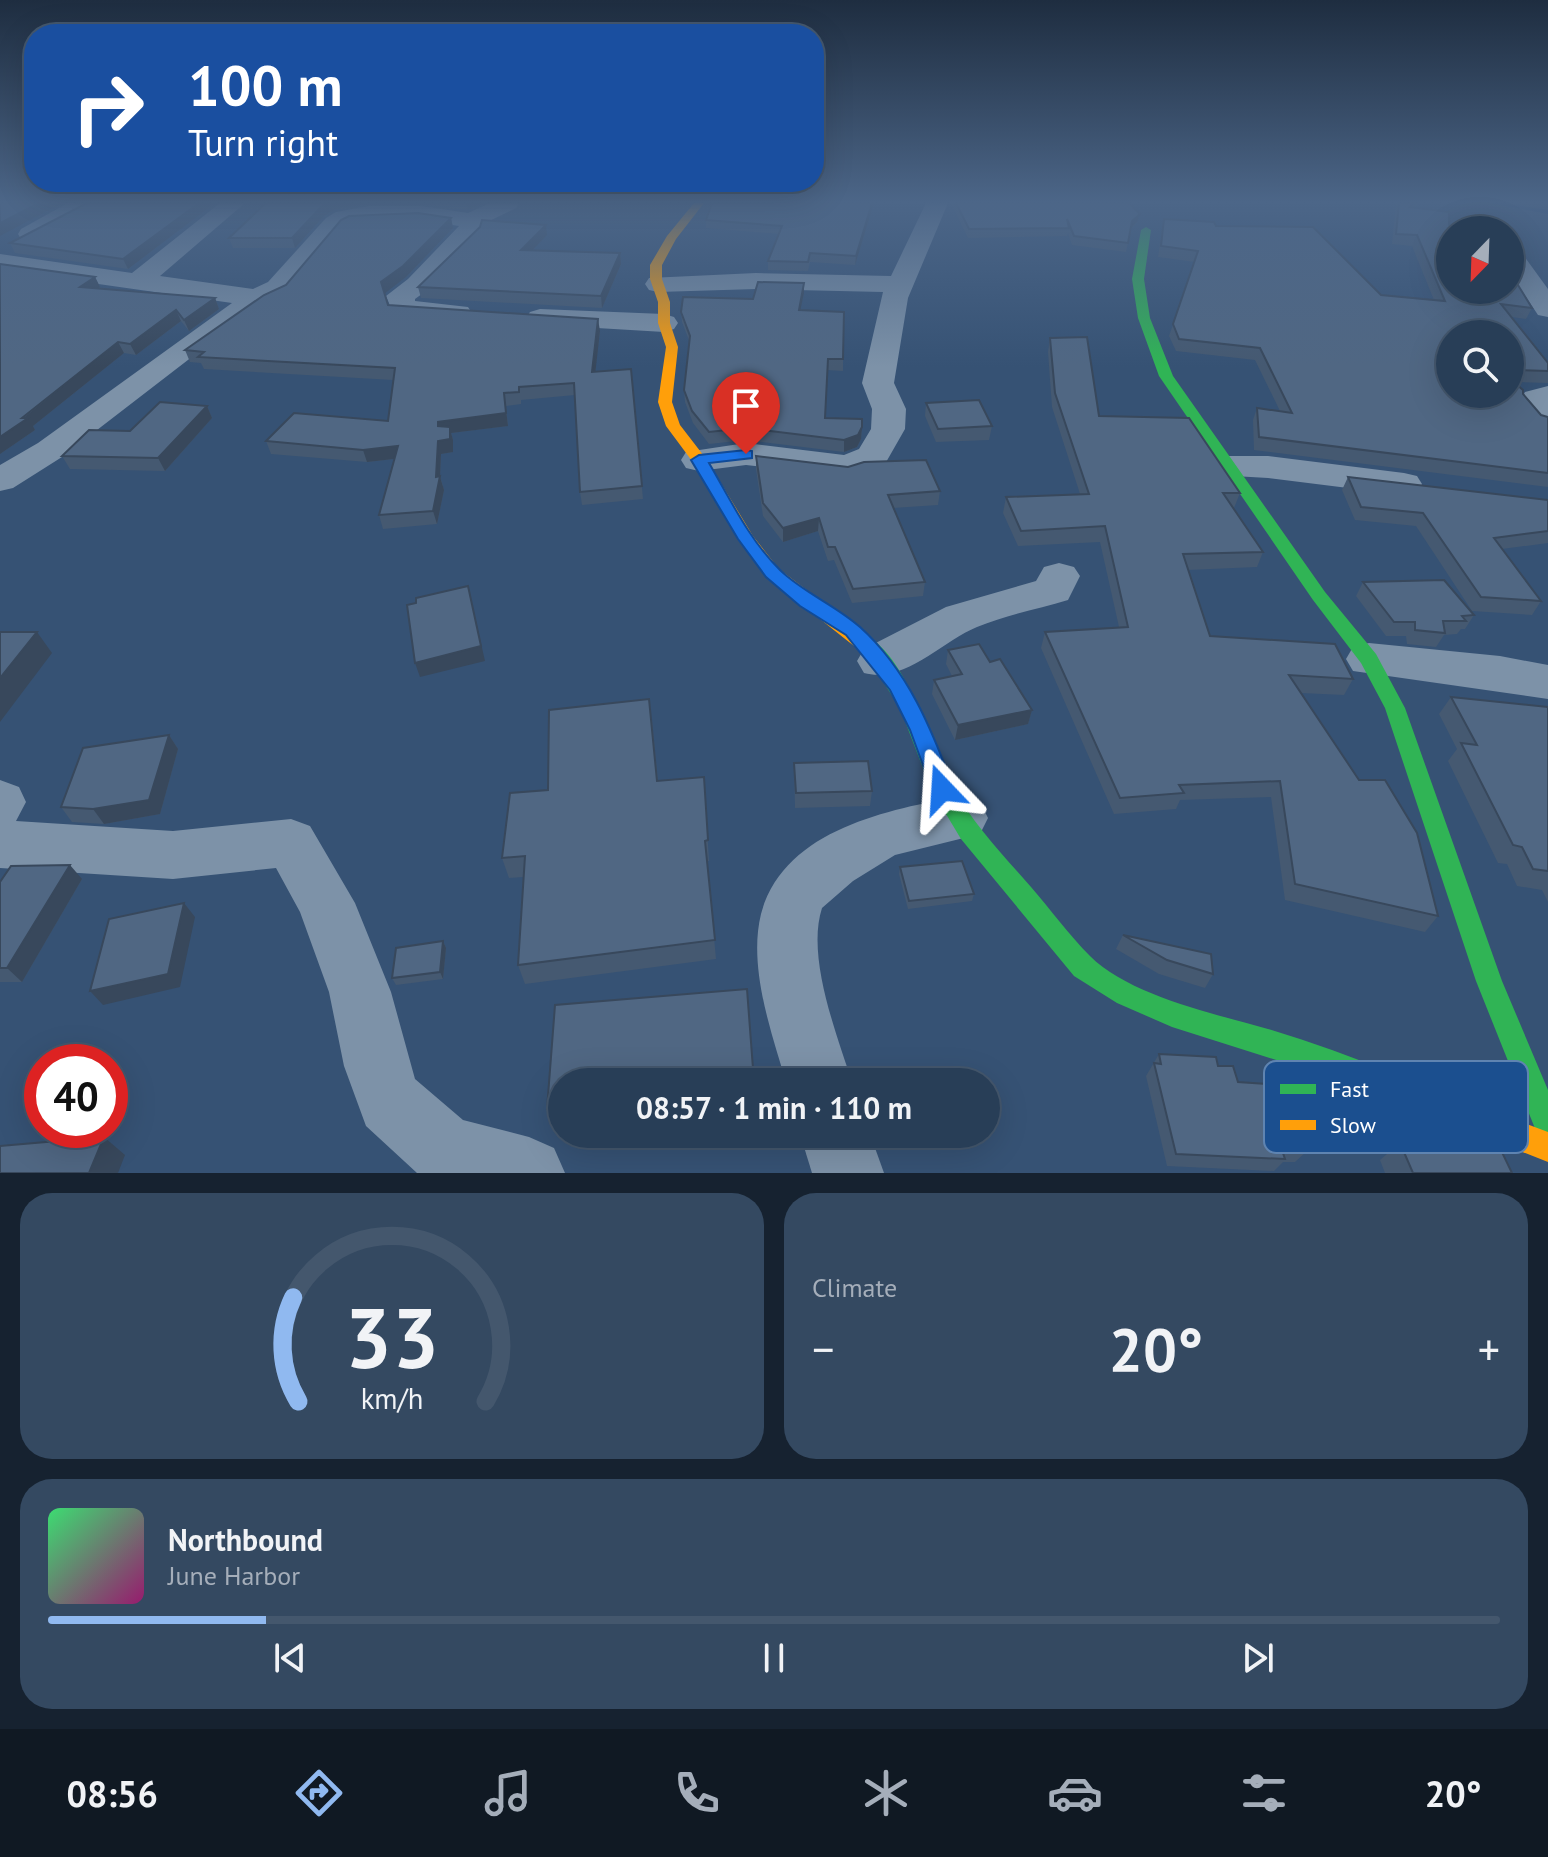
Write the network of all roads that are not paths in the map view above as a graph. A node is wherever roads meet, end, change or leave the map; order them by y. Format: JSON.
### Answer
{"nodes":[{"id":1,"x":167,"y":258,"type":"edge"},
{"id":2,"x":304,"y":258,"type":"edge"},
{"id":3,"x":444,"y":258,"type":"edge"},
{"id":4,"x":660,"y":258,"type":"edge"},
{"id":5,"x":911,"y":258,"type":"edge"},
{"id":6,"x":1141,"y":258,"type":"edge"},
{"id":7,"x":0,"y":262,"type":"edge"},
{"id":8,"x":1524,"y":274,"type":"edge"},
{"id":9,"x":137,"y":282,"type":"junction"},
{"id":10,"x":658,"y":284,"type":"junction"},
{"id":11,"x":899,"y":284,"type":"junction"},
{"id":12,"x":257,"y":298,"type":"junction"},
{"id":13,"x":1548,"y":309,"type":"edge"},
{"id":14,"x":480,"y":314,"type":"edge"},
{"id":15,"x":520,"y":316,"type":"edge"},
{"id":16,"x":664,"y":323,"type":"junction"},
{"id":17,"x":1548,"y":396,"type":"edge"},
{"id":18,"x":1548,"y":419,"type":"edge"},
{"id":19,"x":699,"y":460,"type":"junction"},
{"id":20,"x":1229,"y":467,"type":"junction"},
{"id":21,"x":0,"y":480,"type":"edge"},
{"id":22,"x":1430,"y":488,"type":"edge"},
{"id":23,"x":1059,"y":576,"type":"dead end"},
{"id":24,"x":1369,"y":659,"type":"junction"},
{"id":25,"x":880,"y":661,"type":"junction"},
{"id":26,"x":1548,"y":682,"type":"edge"},
{"id":27,"x":961,"y":818,"type":"junction"},
{"id":28,"x":0,"y":844,"type":"edge"},
{"id":29,"x":1321,"y":1061,"type":"edge"},
{"id":30,"x":1522,"y":1061,"type":"edge"},
{"id":31,"x":815,"y":1068,"type":"edge"},
{"id":32,"x":1528,"y":1077,"type":"edge"},
{"id":33,"x":1548,"y":1126,"type":"edge"},
{"id":34,"x":1528,"y":1139,"type":"edge"},
{"id":35,"x":1548,"y":1147,"type":"edge"},
{"id":36,"x":840,"y":1148,"type":"edge"},
{"id":37,"x":529,"y":1173,"type":"edge"},
{"id":38,"x":848,"y":1173,"type":"edge"}],
"edges":[{"from":1,"to":9,"type":"street"},
{"from":2,"to":12,"type":"street"},
{"from":3,"to":14,"type":"street"},
{"from":4,"to":10,"type":"street"},
{"from":5,"to":11,"type":"street"},
{"from":6,"to":20,"type":"street"},
{"from":7,"to":9,"type":"street"},
{"from":8,"to":13,"type":"street"},
{"from":9,"to":12,"type":"street"},
{"from":10,"to":11,"type":"street"},
{"from":10,"to":16,"type":"street"},
{"from":11,"to":19,"type":"street"},
{"from":12,"to":21,"type":"street"},
{"from":15,"to":16,"type":"street"},
{"from":16,"to":19,"type":"street"},
{"from":17,"to":18,"type":"street"},
{"from":19,"to":25,"type":"street"},
{"from":20,"to":22,"type":"street"},
{"from":20,"to":24,"type":"street"},
{"from":23,"to":25,"type":"street"},
{"from":24,"to":26,"type":"street"},
{"from":24,"to":30,"type":"street"},
{"from":25,"to":27,"type":"street"},
{"from":27,"to":29,"type":"street"},
{"from":27,"to":31,"type":"street"},
{"from":28,"to":37,"type":"street"},
{"from":32,"to":33,"type":"street"},
{"from":34,"to":35,"type":"street"},
{"from":36,"to":38,"type":"street"}]}
